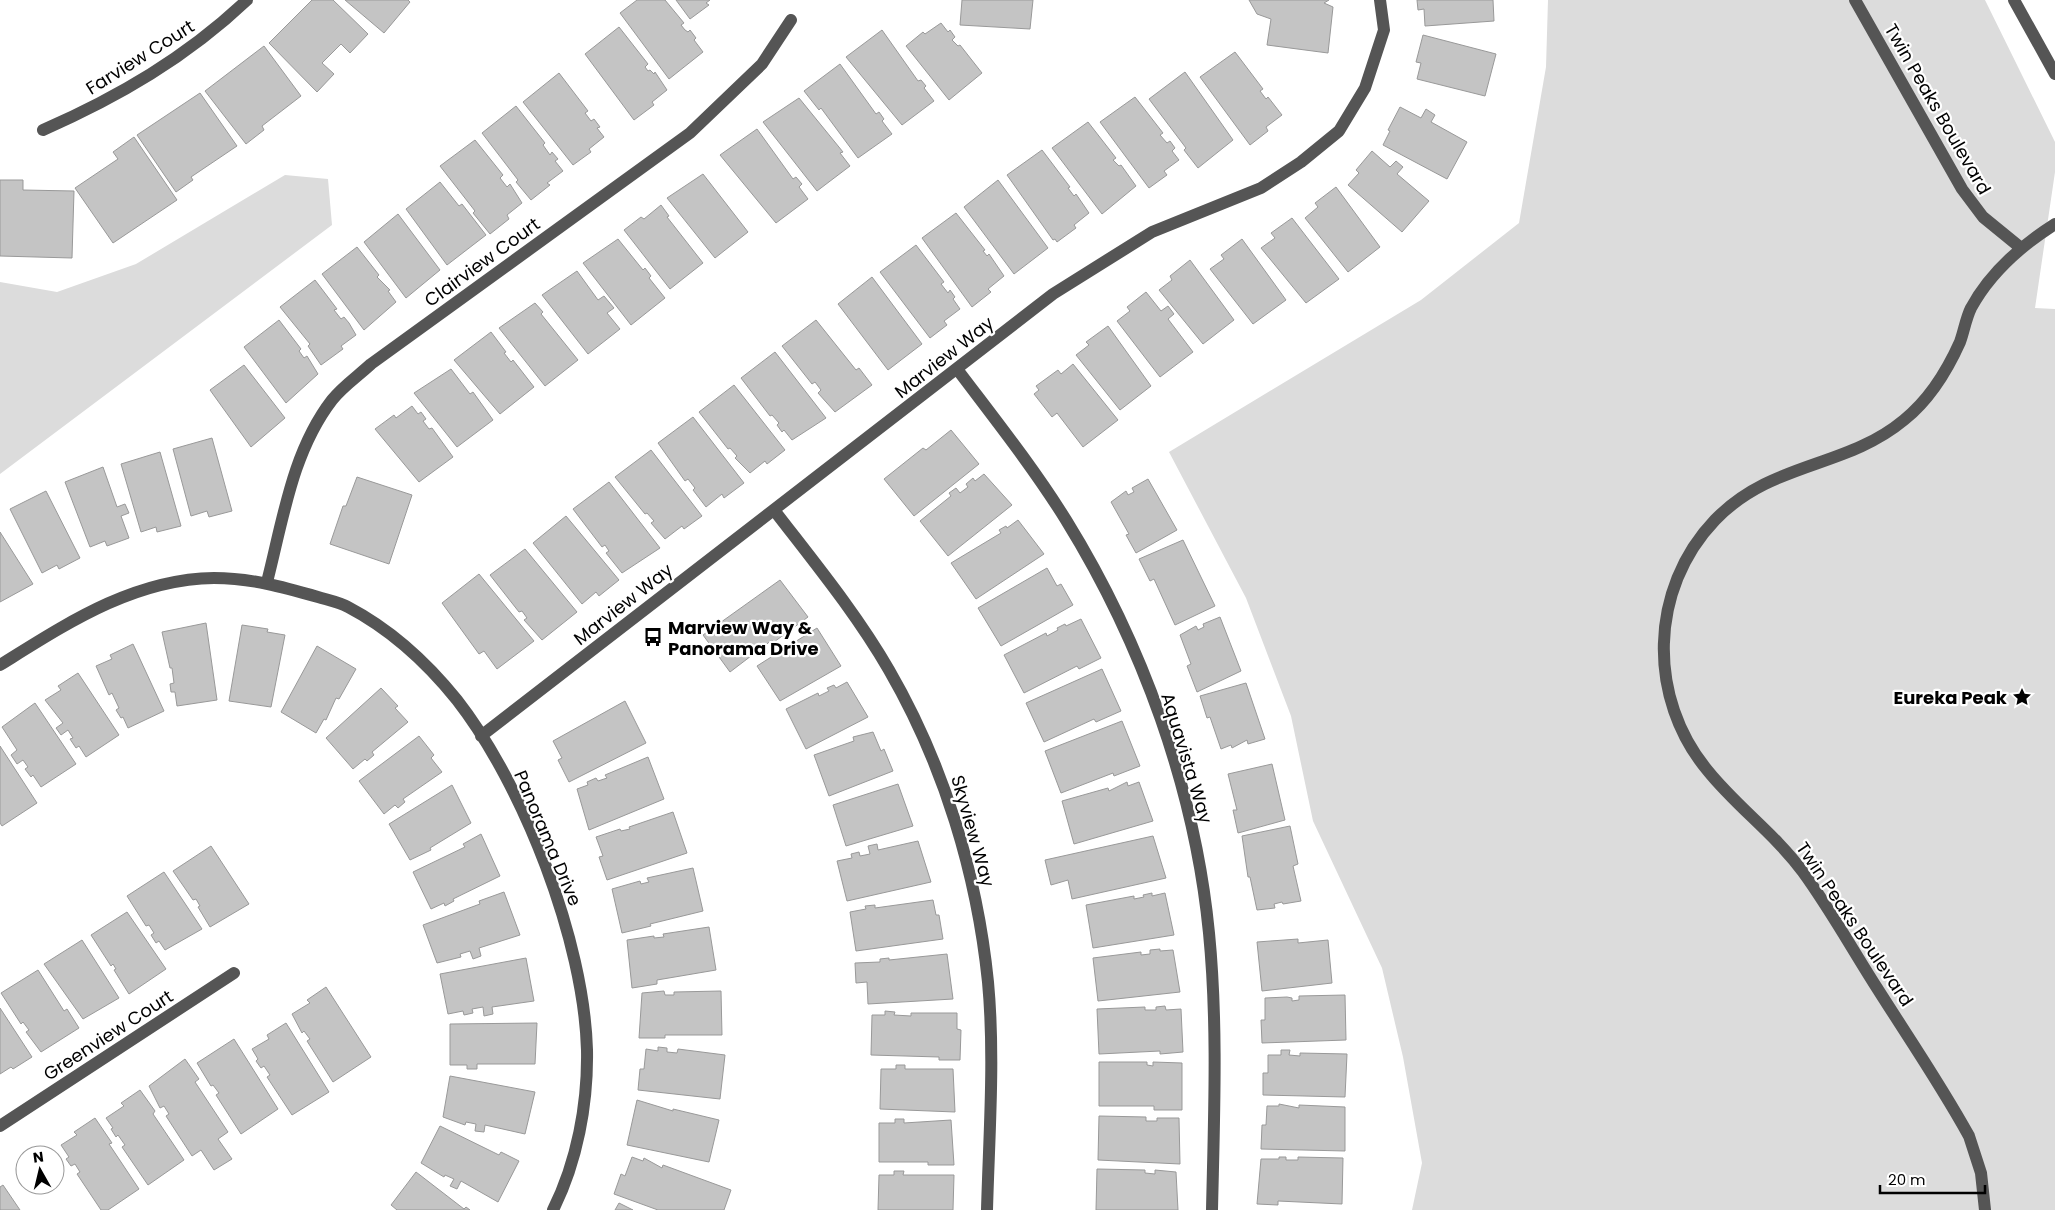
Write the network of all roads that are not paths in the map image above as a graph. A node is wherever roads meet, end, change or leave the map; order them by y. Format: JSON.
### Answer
{"nodes":[{"id":1,"x":247,"y":0,"type":"edge"},
{"id":2,"x":1380,"y":0,"type":"edge"},
{"id":3,"x":1855,"y":0,"type":"edge"},
{"id":4,"x":2014,"y":0,"type":"edge"},
{"id":5,"x":791,"y":20,"type":"dead end"},
{"id":6,"x":2055,"y":74,"type":"edge"},
{"id":7,"x":43,"y":130,"type":"dead end"},
{"id":8,"x":2055,"y":224,"type":"edge"},
{"id":9,"x":2021,"y":248,"type":"junction"},
{"id":10,"x":957,"y":369,"type":"junction"},
{"id":11,"x":774,"y":510,"type":"junction"},
{"id":12,"x":267,"y":582,"type":"junction"},
{"id":13,"x":0,"y":665,"type":"edge"},
{"id":14,"x":482,"y":736,"type":"junction"},
{"id":15,"x":234,"y":973,"type":"dead end"},
{"id":16,"x":0,"y":1126,"type":"edge"},
{"id":17,"x":553,"y":1210,"type":"edge"},
{"id":18,"x":987,"y":1210,"type":"edge"},
{"id":19,"x":1212,"y":1210,"type":"edge"},
{"id":20,"x":1985,"y":1210,"type":"edge"}],
"edges":[{"from":1,"to":7,"type":"street","name":"Farview Court"},
{"from":2,"to":10,"type":"street","name":"Marview Way"},
{"from":3,"to":9,"type":"street","name":"Twin Peaks Boulevard"},
{"from":4,"to":6,"type":"street"},
{"from":5,"to":12,"type":"street","name":"Clairview Court"},
{"from":8,"to":9,"type":"street"},
{"from":9,"to":20,"type":"street","name":"Twin Peaks Boulevard"},
{"from":10,"to":11,"type":"street","name":"Marview Way"},
{"from":10,"to":19,"type":"street","name":"Aquavista Way"},
{"from":11,"to":14,"type":"street","name":"Marview Way"},
{"from":11,"to":18,"type":"street","name":"Skyview Way"},
{"from":12,"to":13,"type":"street","name":"Panorama Drive"},
{"from":12,"to":14,"type":"street","name":"Panorama Drive"},
{"from":14,"to":17,"type":"street","name":"Panorama Drive"},
{"from":15,"to":16,"type":"street","name":"Greenview Court"}]}
